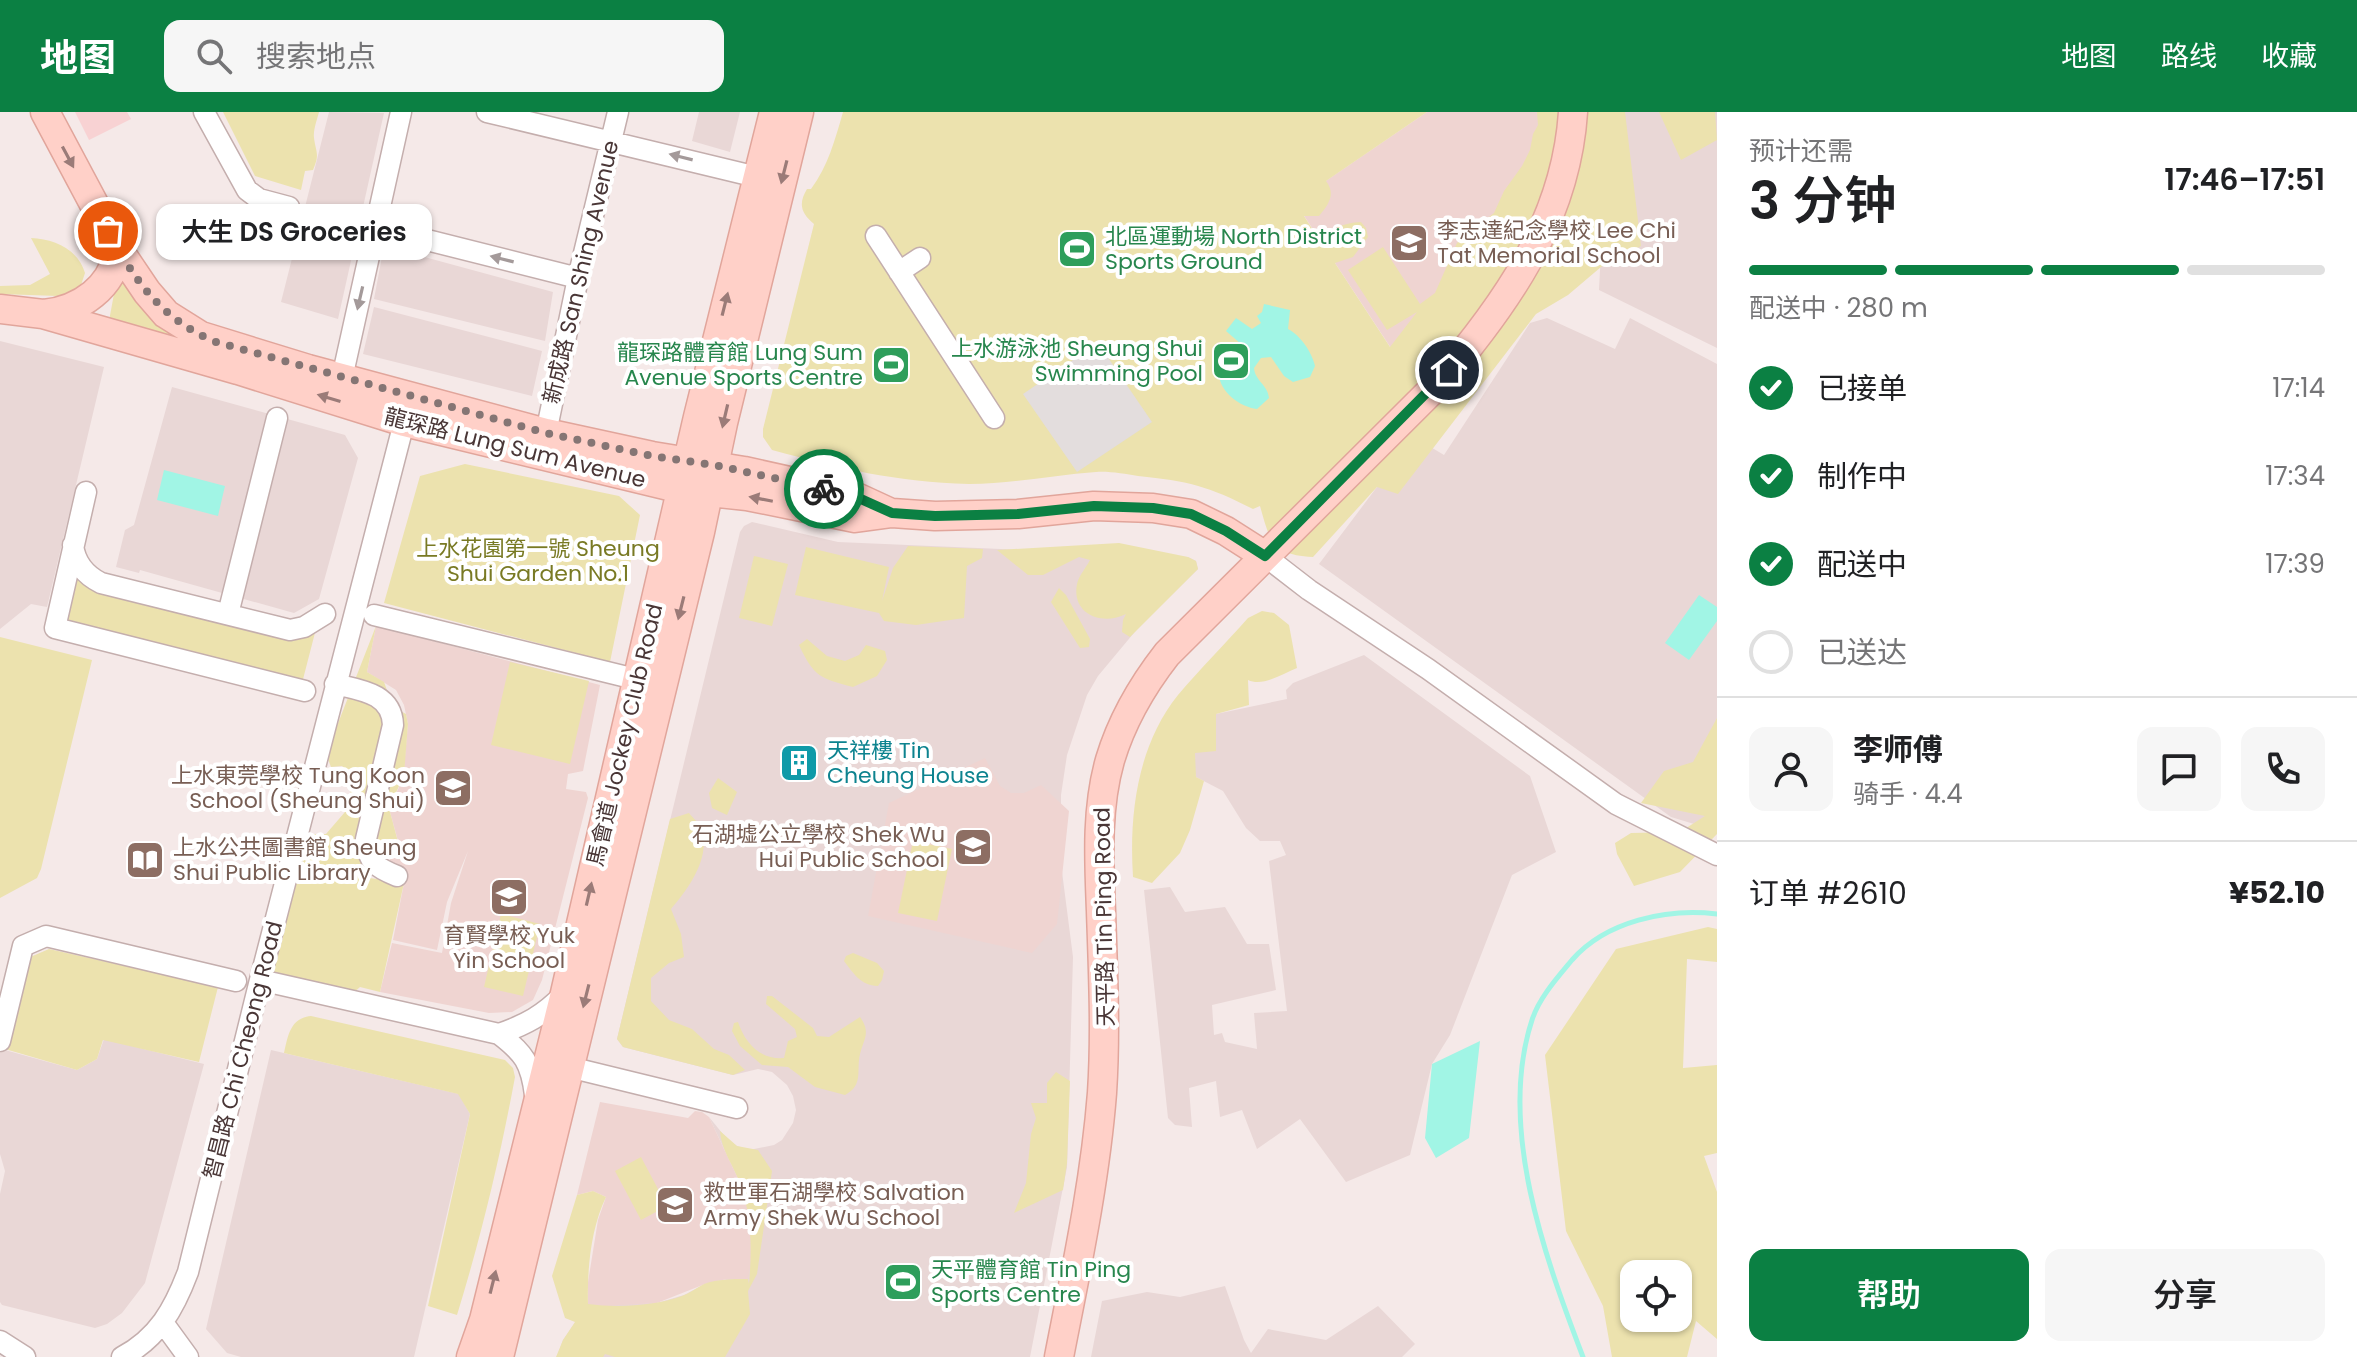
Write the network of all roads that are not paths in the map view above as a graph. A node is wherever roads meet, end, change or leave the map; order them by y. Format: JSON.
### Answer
{"nodes":[{"id":1,"x":45,"y":112,"type":"edge"},
{"id":2,"x":204,"y":112,"type":"edge"},
{"id":3,"x":401,"y":112,"type":"edge"},
{"id":4,"x":487,"y":112,"type":"edge"},
{"id":5,"x":618,"y":112,"type":"edge"},
{"id":6,"x":774,"y":112,"type":"edge"},
{"id":7,"x":799,"y":112,"type":"edge"},
{"id":8,"x":1573,"y":112,"type":"edge"},
{"id":9,"x":612,"y":140,"type":"junction"},
{"id":10,"x":757,"y":177,"type":"junction"},
{"id":11,"x":289,"y":207,"type":"dead end"},
{"id":12,"x":375,"y":227,"type":"junction"},
{"id":13,"x":876,"y":236,"type":"dead end"},
{"id":14,"x":118,"y":249,"type":"junction"},
{"id":15,"x":920,"y":258,"type":"dead end"},
{"id":16,"x":899,"y":272,"type":"junction"},
{"id":17,"x":578,"y":278,"type":"junction"},
{"id":18,"x":0,"y":309,"type":"edge"},
{"id":19,"x":43,"y":314,"type":"junction"},
{"id":20,"x":342,"y":378,"type":"junction"},
{"id":21,"x":407,"y":409,"type":"junction"},
{"id":22,"x":277,"y":418,"type":"dead end"},
{"id":23,"x":994,"y":418,"type":"dead end"},
{"id":24,"x":546,"y":433,"type":"junction"},
{"id":25,"x":701,"y":463,"type":"junction"},
{"id":26,"x":694,"y":491,"type":"junction"},
{"id":27,"x":86,"y":492,"type":"dead end"},
{"id":28,"x":892,"y":513,"type":"junction"},
{"id":29,"x":73,"y":544,"type":"junction"},
{"id":30,"x":1265,"y":556,"type":"junction"},
{"id":31,"x":228,"y":614,"type":"junction"},
{"id":32,"x":325,"y":614,"type":"dead end"},
{"id":33,"x":374,"y":615,"type":"dead end"},
{"id":34,"x":623,"y":676,"type":"dead end"},
{"id":35,"x":335,"y":684,"type":"junction"},
{"id":36,"x":305,"y":691,"type":"dead end"},
{"id":37,"x":1717,"y":855,"type":"edge"},
{"id":38,"x":397,"y":876,"type":"dead end"},
{"id":39,"x":260,"y":980,"type":"junction"},
{"id":40,"x":236,"y":981,"type":"dead end"},
{"id":41,"x":565,"y":993,"type":"junction"},
{"id":42,"x":499,"y":1034,"type":"junction"},
{"id":43,"x":0,"y":1041,"type":"edge"},
{"id":44,"x":569,"y":1067,"type":"junction"},
{"id":45,"x":537,"y":1104,"type":"junction"},
{"id":46,"x":737,"y":1108,"type":"dead end"},
{"id":47,"x":164,"y":1324,"type":"junction"},
{"id":48,"x":0,"y":1341,"type":"edge"},
{"id":49,"x":132,"y":1356,"type":"edge"},
{"id":50,"x":25,"y":1357,"type":"edge"},
{"id":51,"x":188,"y":1357,"type":"edge"},
{"id":52,"x":471,"y":1357,"type":"edge"},
{"id":53,"x":499,"y":1357,"type":"edge"},
{"id":54,"x":1059,"y":1357,"type":"edge"}],
"edges":[{"from":1,"to":14,"type":"street","name":"龍琛路 Lung Sum Avenue","one_way":true},
{"from":2,"to":11,"type":"street"},
{"from":3,"to":12,"type":"street"},
{"from":4,"to":9,"type":"street"},
{"from":5,"to":9,"type":"street","name":"新成路 San Shing Avenue"},
{"from":6,"to":10,"type":"street","name":"馬會道 Jockey Club Road"},
{"from":7,"to":25,"type":"street","name":"馬會道 Jockey Club Road","one_way":true},
{"from":8,"to":30,"type":"street","name":"天平路 Tin Ping Road"},
{"from":10,"to":9,"type":"street","one_way":true},
{"from":9,"to":17,"type":"street","name":"新成路 San Shing Avenue"},
{"from":25,"to":10,"type":"street","name":"馬會道 Jockey Club Road","one_way":true},
{"from":17,"to":12,"type":"street","one_way":true},
{"from":12,"to":20,"type":"street","one_way":true},
{"from":13,"to":16,"type":"street"},
{"from":14,"to":19,"type":"street"},
{"from":14,"to":20,"type":"street","name":"龍琛路 Lung Sum Avenue"},
{"from":15,"to":16,"type":"street"},
{"from":16,"to":23,"type":"street"},
{"from":17,"to":24,"type":"street","name":"新成路 San Shing Avenue"},
{"from":18,"to":19,"type":"street","name":"龍琛路 Lung Sum Avenue"},
{"from":21,"to":19,"type":"street","name":"龍琛路 Lung Sum Avenue","one_way":true},
{"from":20,"to":21,"type":"street","name":"龍琛路 Lung Sum Avenue"},
{"from":21,"to":24,"type":"street","name":"龍琛路 Lung Sum Avenue"},
{"from":21,"to":26,"type":"street","name":"龍琛路 Lung Sum Avenue"},
{"from":21,"to":35,"type":"street","name":"智昌路 Chi Cheong Road"},
{"from":22,"to":31,"type":"street"},
{"from":24,"to":25,"type":"street","name":"龍琛路 Lung Sum Avenue"},
{"from":25,"to":26,"type":"street","name":"馬會道 Jockey Club Road"},
{"from":25,"to":28,"type":"street","name":"龍琛路 Lung Sum Avenue"},
{"from":28,"to":26,"type":"street","name":"龍琛路 Lung Sum Avenue","one_way":true},
{"from":41,"to":26,"type":"street","name":"馬會道 Jockey Club Road","one_way":true},
{"from":26,"to":44,"type":"street","name":"馬會道 Jockey Club Road","one_way":true},
{"from":27,"to":29,"type":"street"},
{"from":28,"to":30,"type":"street","name":"龍琛路 Lung Sum Avenue"},
{"from":29,"to":31,"type":"street"},
{"from":29,"to":36,"type":"street"},
{"from":30,"to":37,"type":"street"},
{"from":30,"to":54,"type":"street","name":"天平路 Tin Ping Road"},
{"from":31,"to":32,"type":"street"},
{"from":33,"to":34,"type":"street"},
{"from":35,"to":38,"type":"street"},
{"from":35,"to":39,"type":"street","name":"智昌路 Chi Cheong Road"},
{"from":39,"to":42,"type":"street"},
{"from":39,"to":47,"type":"street","name":"智昌路 Chi Cheong Road"},
{"from":40,"to":43,"type":"street"},
{"from":41,"to":42,"type":"street"},
{"from":41,"to":45,"type":"street","name":"馬會道 Jockey Club Road"},
{"from":42,"to":45,"type":"street"},
{"from":44,"to":46,"type":"street"},
{"from":44,"to":53,"type":"street","name":"馬會道 Jockey Club Road"},
{"from":52,"to":45,"type":"street","name":"馬會道 Jockey Club Road","one_way":true},
{"from":47,"to":49,"type":"street","name":"智昌路 Chi Cheong Road"},
{"from":47,"to":51,"type":"street"},
{"from":48,"to":50,"type":"street"}]}
